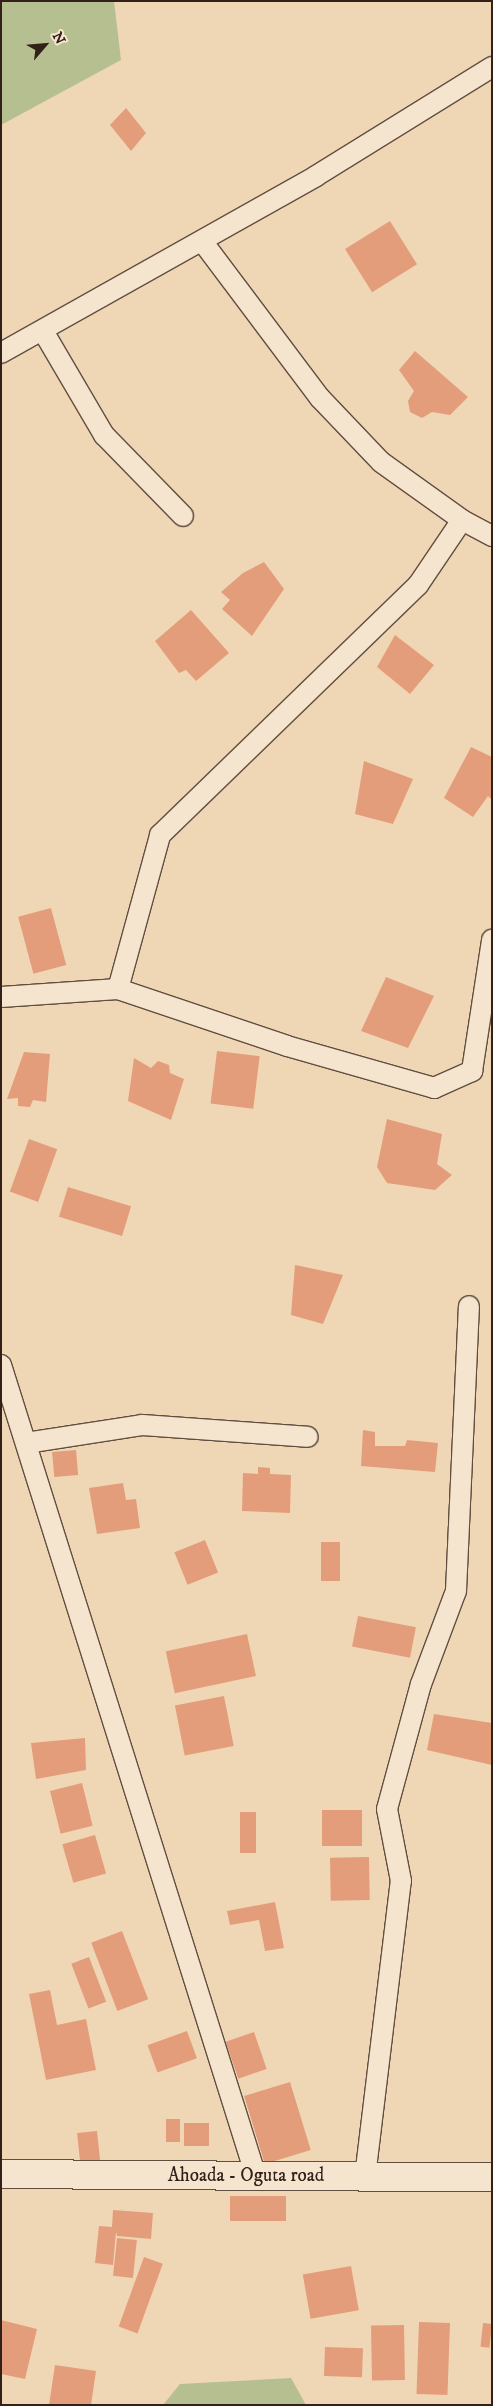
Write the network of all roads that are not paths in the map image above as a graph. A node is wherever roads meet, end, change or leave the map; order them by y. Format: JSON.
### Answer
{"nodes":[{"id":1,"x":492,"y":67,"type":"edge"},
{"id":2,"x":202,"y":241,"type":"junction"},
{"id":3,"x":43,"y":332,"type":"junction"},
{"id":4,"x":1,"y":353,"type":"edge"},
{"id":5,"x":183,"y":516,"type":"dead end"},
{"id":6,"x":462,"y":520,"type":"junction"},
{"id":7,"x":492,"y":536,"type":"edge"},
{"id":8,"x":492,"y":940,"type":"edge"},
{"id":9,"x":118,"y":989,"type":"junction"},
{"id":10,"x":1,"y":997,"type":"edge"},
{"id":11,"x":469,"y":1306,"type":"dead end"},
{"id":12,"x":1,"y":1365,"type":"edge"},
{"id":13,"x":308,"y":1437,"type":"dead end"},
{"id":14,"x":26,"y":1443,"type":"junction"},
{"id":15,"x":1,"y":2174,"type":"edge"},
{"id":16,"x":256,"y":2176,"type":"junction"},
{"id":17,"x":365,"y":2177,"type":"junction"},
{"id":18,"x":492,"y":2177,"type":"edge"}],
"edges":[{"from":1,"to":2,"type":"street"},
{"from":2,"to":3,"type":"street"},
{"from":2,"to":6,"type":"street"},
{"from":3,"to":4,"type":"street"},
{"from":3,"to":5,"type":"street"},
{"from":6,"to":7,"type":"street"},
{"from":6,"to":9,"type":"street"},
{"from":8,"to":9,"type":"street"},
{"from":9,"to":10,"type":"street"},
{"from":11,"to":17,"type":"street"},
{"from":12,"to":14,"type":"street"},
{"from":13,"to":14,"type":"street"},
{"from":14,"to":16,"type":"street"},
{"from":15,"to":16,"type":"main road","name":"Ahoada - Oguta road"},
{"from":16,"to":17,"type":"main road","name":"Ahoada - Oguta road"},
{"from":17,"to":18,"type":"main road","name":"Ahoada - Oguta road"}]}
